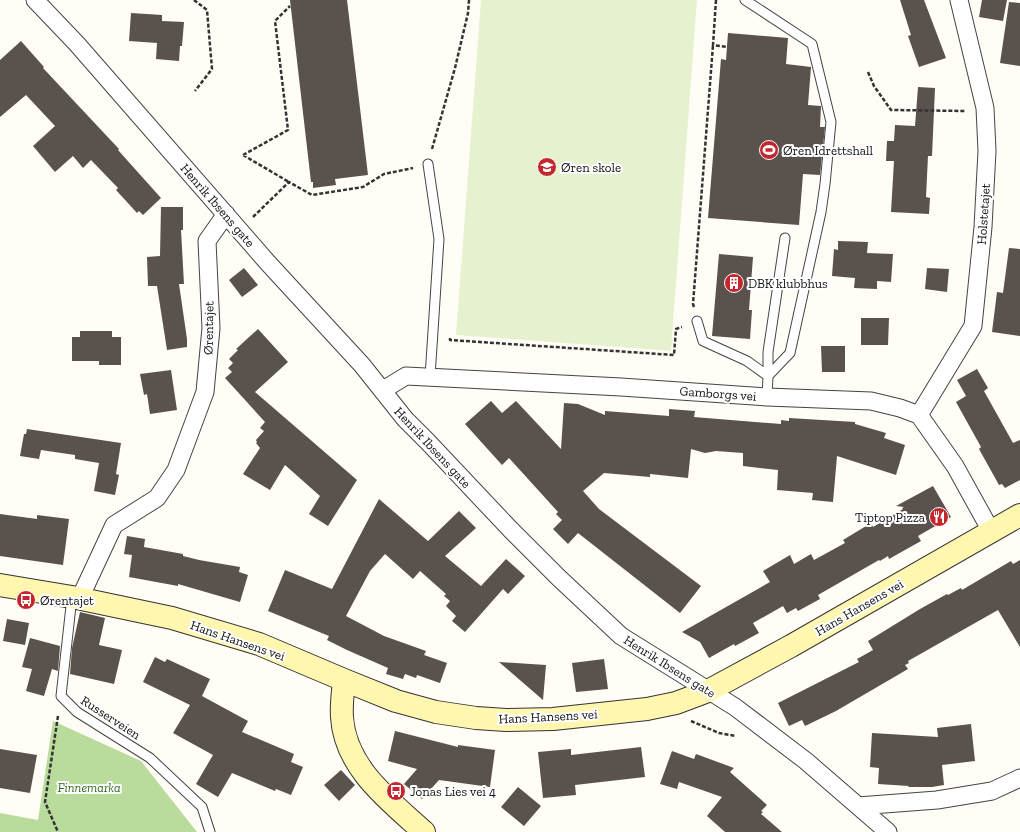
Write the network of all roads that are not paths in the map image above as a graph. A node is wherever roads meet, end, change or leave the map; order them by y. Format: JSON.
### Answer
{"nodes":[{"id":1,"x":35,"y":0,"type":"edge"},
{"id":2,"x":745,"y":0,"type":"edge"},
{"id":3,"x":959,"y":0,"type":"edge"},
{"id":4,"x":428,"y":164,"type":"road end"},
{"id":5,"x":226,"y":214,"type":"junction"},
{"id":6,"x":785,"y":238,"type":"dead end"},
{"id":7,"x":697,"y":322,"type":"road end"},
{"id":8,"x":768,"y":376,"type":"junction"},
{"id":9,"x":430,"y":377,"type":"junction"},
{"id":10,"x":382,"y":390,"type":"junction"},
{"id":11,"x":767,"y":397,"type":"junction"},
{"id":12,"x":919,"y":415,"type":"junction"},
{"id":13,"x":1020,"y":515,"type":"edge"},
{"id":14,"x":991,"y":532,"type":"junction"},
{"id":15,"x":0,"y":585,"type":"edge"},
{"id":16,"x":76,"y":597,"type":"junction"},
{"id":17,"x":344,"y":680,"type":"junction"},
{"id":18,"x":708,"y":691,"type":"junction"},
{"id":19,"x":1020,"y":778,"type":"edge"},
{"id":20,"x":858,"y":806,"type":"junction"},
{"id":21,"x":210,"y":832,"type":"edge"},
{"id":22,"x":424,"y":832,"type":"edge"},
{"id":23,"x":888,"y":832,"type":"edge"}],
"edges":[{"from":1,"to":5,"type":"street","name":"Henrik Ibsens gate"},
{"from":2,"to":8,"type":"lane"},
{"from":3,"to":12,"type":"street","name":"Holstetajet"},
{"from":4,"to":9,"type":"lane"},
{"from":5,"to":10,"type":"street","name":"Henrik Ibsens gate"},
{"from":5,"to":16,"type":"street","name":"Ørentajet"},
{"from":6,"to":8,"type":"lane"},
{"from":7,"to":8,"type":"lane"},
{"from":8,"to":11,"type":"lane"},
{"from":9,"to":10,"type":"street","name":"Gamborgs vei"},
{"from":9,"to":11,"type":"street","name":"Gamborgs vei"},
{"from":10,"to":18,"type":"street","name":"Henrik Ibsens gate"},
{"from":11,"to":12,"type":"street","name":"Gamborgs vei"},
{"from":12,"to":14,"type":"street"},
{"from":13,"to":14,"type":"main road","name":"Hans Hansens vei"},
{"from":14,"to":18,"type":"main road","name":"Hans Hansens vei"},
{"from":15,"to":16,"type":"main road","name":"Hans Hansens vei"},
{"from":16,"to":17,"type":"main road","name":"Hans Hansens vei"},
{"from":16,"to":21,"type":"lane","name":"Russerveien"},
{"from":17,"to":18,"type":"main road","name":"Hans Hansens vei"},
{"from":17,"to":22,"type":"main road"},
{"from":18,"to":20,"type":"street","name":"Henrik Ibsens gate"},
{"from":19,"to":20,"type":"street"},
{"from":20,"to":23,"type":"street","name":"Henrik Ibsens gate"}]}
